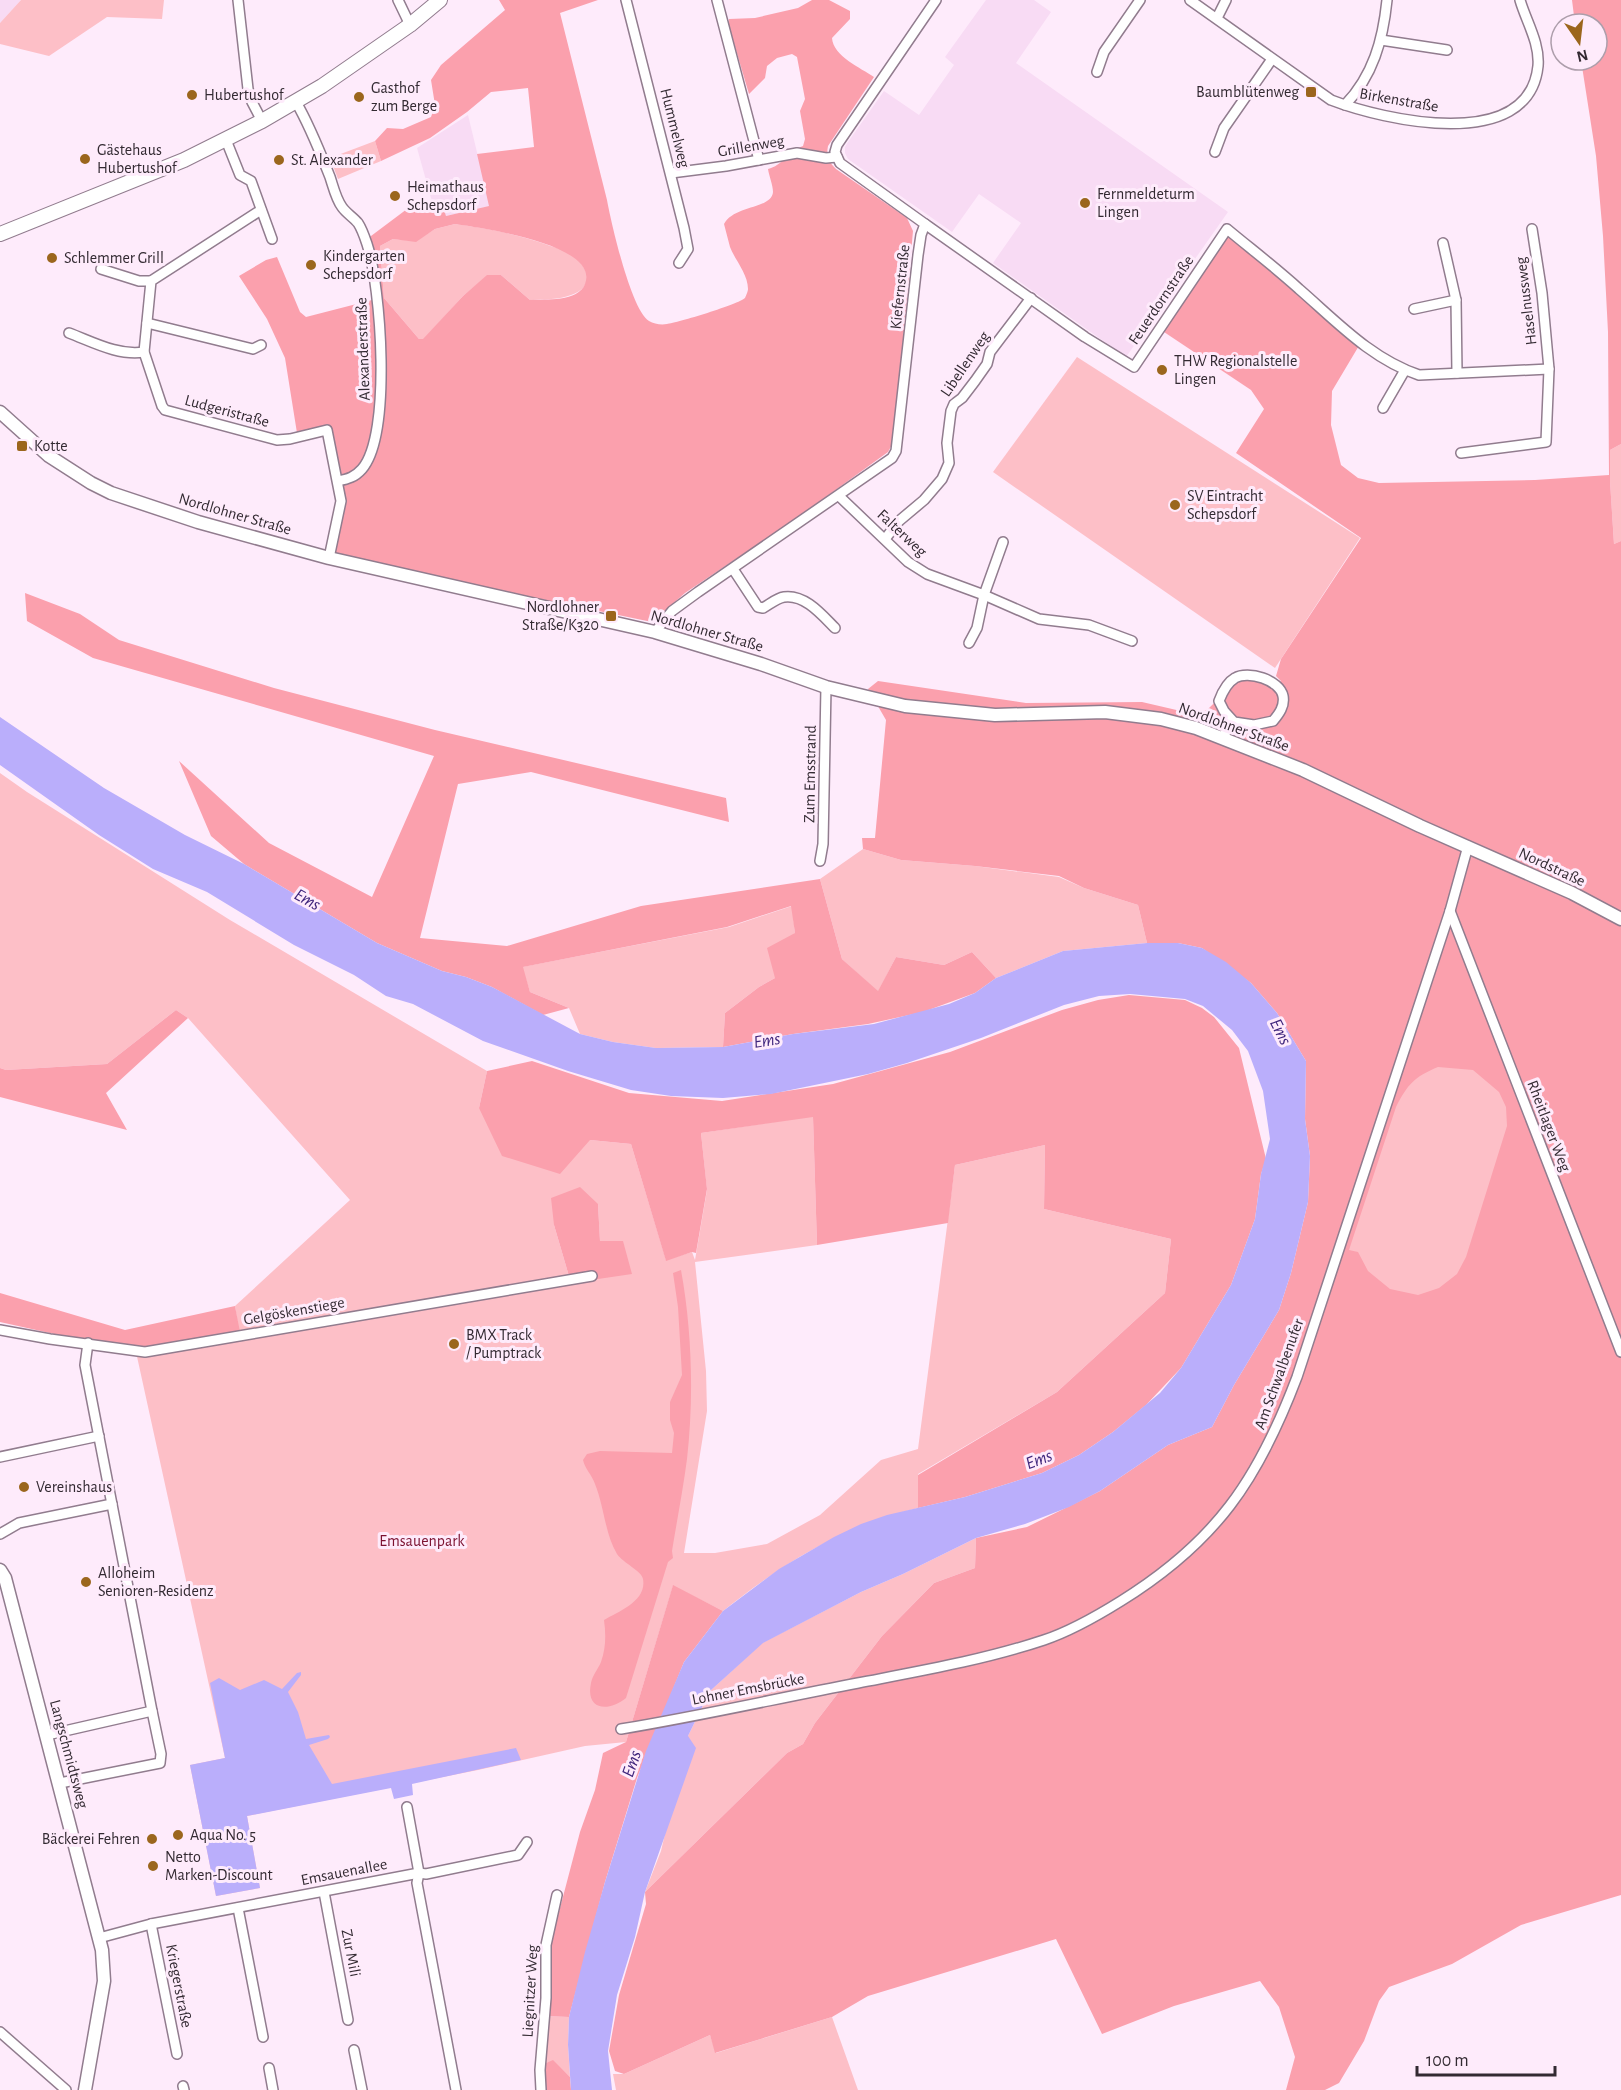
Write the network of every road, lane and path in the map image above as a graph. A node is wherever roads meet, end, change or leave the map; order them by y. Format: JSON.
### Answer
{"nodes":[{"id":1,"x":238,"y":0,"type":"edge"},
{"id":2,"x":398,"y":0,"type":"edge"},
{"id":3,"x":440,"y":0,"type":"edge"},
{"id":4,"x":626,"y":0,"type":"edge"},
{"id":5,"x":717,"y":0,"type":"edge"},
{"id":6,"x":936,"y":0,"type":"edge"},
{"id":7,"x":1140,"y":0,"type":"edge"},
{"id":8,"x":1190,"y":0,"type":"edge"},
{"id":9,"x":1226,"y":0,"type":"edge"},
{"id":10,"x":1387,"y":0,"type":"edge"},
{"id":11,"x":1520,"y":0,"type":"edge"},
{"id":12,"x":1216,"y":18,"type":"junction"},
{"id":13,"x":410,"y":25,"type":"junction"},
{"id":14,"x":1381,"y":40,"type":"junction"},
{"id":15,"x":1447,"y":50,"type":"dead end"},
{"id":16,"x":1272,"y":58,"type":"junction"},
{"id":17,"x":1097,"y":72,"type":"dead end"},
{"id":18,"x":296,"y":102,"type":"junction"},
{"id":19,"x":1345,"y":105,"type":"junction"},
{"id":20,"x":262,"y":121,"type":"junction"},
{"id":21,"x":226,"y":140,"type":"junction"},
{"id":22,"x":1215,"y":152,"type":"dead end"},
{"id":23,"x":837,"y":157,"type":"junction"},
{"id":24,"x":759,"y":160,"type":"junction"},
{"id":25,"x":671,"y":173,"type":"junction"},
{"id":26,"x":261,"y":210,"type":"junction"},
{"id":27,"x":925,"y":224,"type":"junction"},
{"id":28,"x":1532,"y":229,"type":"dead end"},
{"id":29,"x":0,"y":234,"type":"edge"},
{"id":30,"x":272,"y":239,"type":"dead end"},
{"id":31,"x":1443,"y":243,"type":"dead end"},
{"id":32,"x":679,"y":263,"type":"dead end"},
{"id":33,"x":101,"y":269,"type":"dead end"},
{"id":34,"x":151,"y":281,"type":"junction"},
{"id":35,"x":1031,"y":298,"type":"junction"},
{"id":36,"x":1456,"y":300,"type":"junction"},
{"id":37,"x":1414,"y":309,"type":"dead end"},
{"id":38,"x":147,"y":323,"type":"junction"},
{"id":39,"x":69,"y":333,"type":"dead end"},
{"id":40,"x":261,"y":345,"type":"dead end"},
{"id":41,"x":144,"y":352,"type":"junction"},
{"id":42,"x":1549,"y":369,"type":"junction"},
{"id":43,"x":1406,"y":370,"type":"junction"},
{"id":44,"x":1458,"y":373,"type":"junction"},
{"id":45,"x":1383,"y":408,"type":"dead end"},
{"id":46,"x":0,"y":412,"type":"edge"},
{"id":47,"x":1461,"y":453,"type":"dead end"},
{"id":48,"x":338,"y":481,"type":"junction"},
{"id":49,"x":839,"y":496,"type":"junction"},
{"id":50,"x":885,"y":539,"type":"junction"},
{"id":51,"x":1003,"y":542,"type":"dead end"},
{"id":52,"x":329,"y":558,"type":"junction"},
{"id":53,"x":733,"y":569,"type":"junction"},
{"id":54,"x":984,"y":595,"type":"junction"},
{"id":55,"x":835,"y":628,"type":"dead end"},
{"id":56,"x":655,"y":632,"type":"junction"},
{"id":57,"x":1132,"y":641,"type":"dead end"},
{"id":58,"x":969,"y":643,"type":"dead end"},
{"id":59,"x":826,"y":687,"type":"junction"},
{"id":60,"x":1234,"y":722,"type":"junction"},
{"id":61,"x":1222,"y":737,"type":"junction"},
{"id":62,"x":1468,"y":846,"type":"junction"},
{"id":63,"x":820,"y":861,"type":"dead end"},
{"id":64,"x":1450,"y":910,"type":"junction"},
{"id":65,"x":1621,"y":919,"type":"edge"},
{"id":66,"x":592,"y":1276,"type":"dead end"},
{"id":67,"x":0,"y":1330,"type":"edge"},
{"id":68,"x":88,"y":1343,"type":"junction"},
{"id":69,"x":1621,"y":1352,"type":"edge"},
{"id":70,"x":99,"y":1436,"type":"junction"},
{"id":71,"x":0,"y":1457,"type":"edge"},
{"id":72,"x":112,"y":1504,"type":"junction"},
{"id":73,"x":0,"y":1534,"type":"edge"},
{"id":74,"x":0,"y":1570,"type":"edge"},
{"id":75,"x":857,"y":1683,"type":"joint"},
{"id":76,"x":152,"y":1711,"type":"junction"},
{"id":77,"x":621,"y":1729,"type":"dead end"},
{"id":78,"x":46,"y":1735,"type":"junction"},
{"id":79,"x":60,"y":1784,"type":"junction"},
{"id":80,"x":407,"y":1807,"type":"dead end"},
{"id":81,"x":527,"y":1842,"type":"dead end"},
{"id":82,"x":419,"y":1873,"type":"junction"},
{"id":83,"x":324,"y":1892,"type":"junction"},
{"id":84,"x":557,"y":1895,"type":"dead end"},
{"id":85,"x":238,"y":1908,"type":"junction"},
{"id":86,"x":151,"y":1924,"type":"junction"},
{"id":87,"x":99,"y":1938,"type":"junction"},
{"id":88,"x":348,"y":2020,"type":"dead end"},
{"id":89,"x":0,"y":2032,"type":"edge"},
{"id":90,"x":263,"y":2037,"type":"dead end"},
{"id":91,"x":354,"y":2050,"type":"dead end"},
{"id":92,"x":177,"y":2054,"type":"dead end"},
{"id":93,"x":269,"y":2068,"type":"dead end"},
{"id":94,"x":66,"y":2090,"type":"edge"},
{"id":95,"x":85,"y":2090,"type":"edge"},
{"id":96,"x":273,"y":2090,"type":"edge"},
{"id":97,"x":362,"y":2090,"type":"edge"},
{"id":98,"x":456,"y":2090,"type":"edge"},
{"id":99,"x":541,"y":2090,"type":"edge"}],
"edges":[{"from":1,"to":20,"type":"street"},
{"from":2,"to":13,"type":"street"},
{"from":3,"to":13,"type":"main road"},
{"from":4,"to":25,"type":"street","name":"Hummelweg"},
{"from":5,"to":24,"type":"street"},
{"from":6,"to":23,"type":"street"},
{"from":7,"to":17,"type":"street"},
{"from":8,"to":12,"type":"street","name":"Birkenstraße"},
{"from":9,"to":12,"type":"street"},
{"from":10,"to":14,"type":"street"},
{"from":11,"to":19,"type":"street","name":"Birkenstraße"},
{"from":12,"to":16,"type":"street","name":"Birkenstraße"},
{"from":13,"to":18,"type":"main road"},
{"from":14,"to":15,"type":"street"},
{"from":14,"to":19,"type":"street"},
{"from":16,"to":19,"type":"street","name":"Birkenstraße"},
{"from":16,"to":22,"type":"street"},
{"from":18,"to":20,"type":"main road"},
{"from":18,"to":48,"type":"street","name":"Alexanderstraße"},
{"from":20,"to":21,"type":"main road"},
{"from":21,"to":26,"type":"street"},
{"from":21,"to":29,"type":"main road"},
{"from":23,"to":24,"type":"street","name":"Grillenweg"},
{"from":23,"to":27,"type":"street","name":"Kiefernstraße"},
{"from":24,"to":25,"type":"street","name":"Grillenweg"},
{"from":25,"to":32,"type":"street","name":"Hummelweg"},
{"from":26,"to":30,"type":"street"},
{"from":26,"to":34,"type":"street"},
{"from":27,"to":35,"type":"street","name":"Feuerdornstraße"},
{"from":27,"to":49,"type":"street","name":"Kiefernstraße"},
{"from":28,"to":42,"type":"street","name":"Haselnussweg"},
{"from":31,"to":36,"type":"street"},
{"from":33,"to":34,"type":"street"},
{"from":34,"to":38,"type":"street","name":"Ludgeristraße"},
{"from":35,"to":43,"type":"street","name":"Feuerdornstraße"},
{"from":35,"to":50,"type":"street","name":"Libellenweg"},
{"from":36,"to":37,"type":"street"},
{"from":36,"to":44,"type":"street"},
{"from":38,"to":40,"type":"street"},
{"from":38,"to":41,"type":"street","name":"Ludgeristraße"},
{"from":39,"to":41,"type":"street"},
{"from":41,"to":48,"type":"street","name":"Ludgeristraße"},
{"from":42,"to":44,"type":"street","name":"Feuerdornstraße"},
{"from":42,"to":47,"type":"street","name":"Haselnussweg"},
{"from":43,"to":44,"type":"street","name":"Feuerdornstraße"},
{"from":43,"to":45,"type":"street"},
{"from":46,"to":52,"type":"street","name":"Nordlohner Straße"},
{"from":48,"to":52,"type":"street"},
{"from":49,"to":50,"type":"street","name":"Falterweg"},
{"from":49,"to":53,"type":"street","name":"Kiefernstraße"},
{"from":50,"to":54,"type":"street","name":"Falterweg"},
{"from":51,"to":54,"type":"street"},
{"from":52,"to":56,"type":"street","name":"Nordlohner Straße"},
{"from":53,"to":55,"type":"street"},
{"from":53,"to":56,"type":"street","name":"Kiefernstraße"},
{"from":54,"to":57,"type":"street","name":"Falterweg"},
{"from":54,"to":58,"type":"street"},
{"from":56,"to":59,"type":"street","name":"Nordlohner Straße"},
{"from":59,"to":61,"type":"street","name":"Nordlohner Straße"},
{"from":59,"to":63,"type":"street","name":"Zum Emsstrand"},
{"from":60,"to":60,"type":"street"},
{"from":60,"to":61,"type":"street"},
{"from":61,"to":62,"type":"street","name":"Nordlohner Straße"},
{"from":62,"to":64,"type":"street","name":"Am Schwalbenufer"},
{"from":62,"to":65,"type":"street","name":"Nordstraße"},
{"from":64,"to":69,"type":"street","name":"Rheitlager Weg"},
{"from":64,"to":75,"type":"street","name":"Am Schwalbenufer"},
{"from":66,"to":68,"type":"street","name":"Gelgöskenstiege"},
{"from":67,"to":68,"type":"street","name":"Gelgöskenstiege"},
{"from":68,"to":70,"type":"street"},
{"from":70,"to":71,"type":"street"},
{"from":70,"to":72,"type":"street"},
{"from":72,"to":73,"type":"street"},
{"from":72,"to":76,"type":"street"},
{"from":74,"to":78,"type":"street","name":"Langschmidtsweg"},
{"from":75,"to":77,"type":"street","name":"Lohner Emsbrücke"},
{"from":76,"to":78,"type":"street"},
{"from":76,"to":79,"type":"street"},
{"from":78,"to":79,"type":"street","name":"Langschmidtsweg"},
{"from":79,"to":87,"type":"street","name":"Langschmidtsweg"},
{"from":80,"to":82,"type":"street"},
{"from":81,"to":82,"type":"street","name":"Emsauenallee"},
{"from":82,"to":83,"type":"street","name":"Emsauenallee"},
{"from":82,"to":98,"type":"street"},
{"from":83,"to":85,"type":"street","name":"Emsauenallee"},
{"from":83,"to":88,"type":"street","name":"Zur Mili"},
{"from":84,"to":99,"type":"street","name":"Liegnitzer Weg"},
{"from":85,"to":86,"type":"street","name":"Emsauenallee"},
{"from":85,"to":90,"type":"street"},
{"from":86,"to":87,"type":"street","name":"Emsauenallee"},
{"from":86,"to":92,"type":"street","name":"Kriegerstraße"},
{"from":87,"to":95,"type":"street","name":"Langschmidtsweg"},
{"from":89,"to":94,"type":"street"},
{"from":91,"to":97,"type":"street"},
{"from":93,"to":96,"type":"street"}]}
